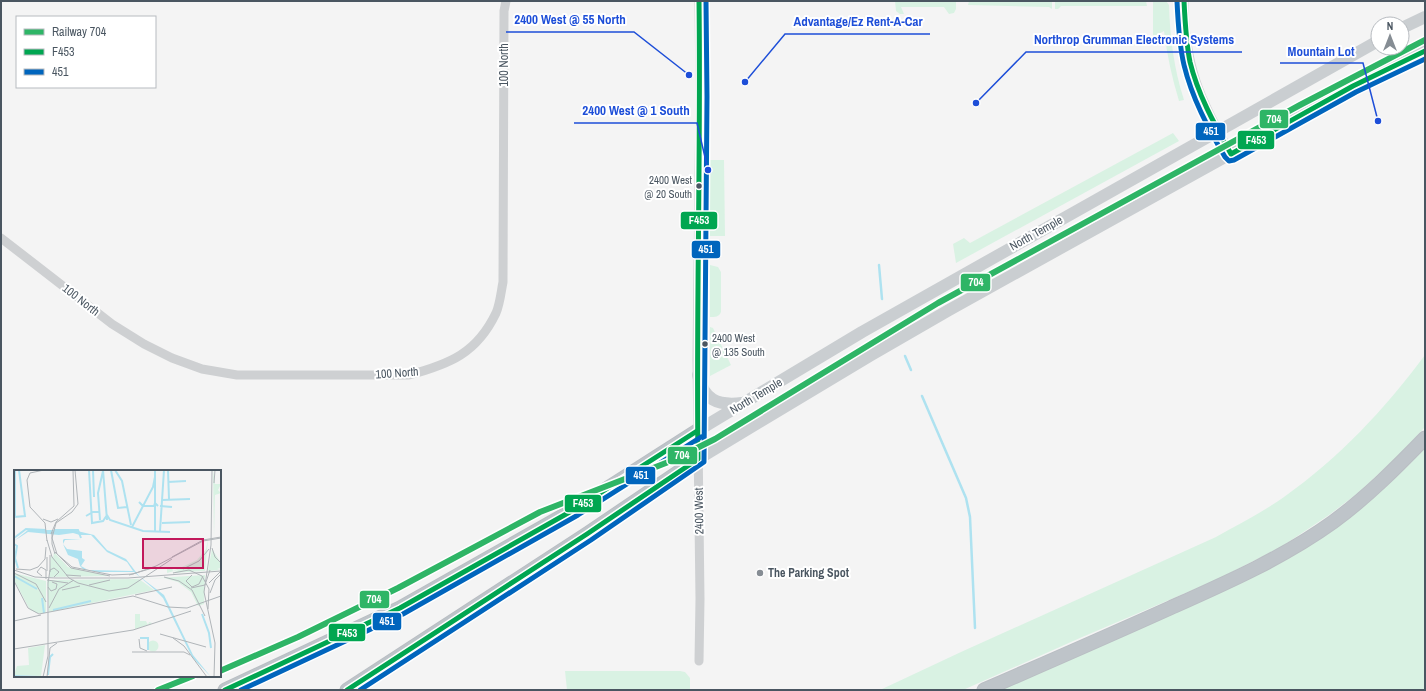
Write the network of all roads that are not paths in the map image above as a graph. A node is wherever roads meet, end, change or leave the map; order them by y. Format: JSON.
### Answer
{"nodes":[{"id":1,"x":506,"y":1,"type":"edge"},
{"id":2,"x":699,"y":1,"type":"edge"},
{"id":3,"x":1184,"y":1,"type":"edge"},
{"id":4,"x":1425,"y":18,"type":"edge"},
{"id":5,"x":1410,"y":25,"type":"edge"},
{"id":6,"x":1370,"y":46,"type":"edge"},
{"id":7,"x":1425,"y":50,"type":"edge"},
{"id":8,"x":1218,"y":131,"type":"junction"},
{"id":9,"x":1231,"y":154,"type":"junction"},
{"id":10,"x":1,"y":238,"type":"edge"},
{"id":11,"x":698,"y":375,"type":"junction"},
{"id":12,"x":745,"y":402,"type":"junction"},
{"id":13,"x":697,"y":431,"type":"junction"},
{"id":14,"x":1425,"y":438,"type":"edge"},
{"id":15,"x":698,"y":460,"type":"junction"},
{"id":16,"x":700,"y":661,"type":"dead end"},
{"id":17,"x":226,"y":690,"type":"edge"},
{"id":18,"x":347,"y":690,"type":"edge"},
{"id":19,"x":984,"y":690,"type":"edge"}],
"edges":[{"from":1,"to":10,"type":"street","name":"100 North"},
{"from":2,"to":11,"type":"street","name":"2400 West"},
{"from":3,"to":8,"type":"street"},
{"from":4,"to":5,"type":"main road"},
{"from":6,"to":8,"type":"main road","name":"North Temple"},
{"from":7,"to":9,"type":"main road","name":"North Temple"},
{"from":8,"to":9,"type":"street"},
{"from":8,"to":12,"type":"main road","name":"North Temple"},
{"from":9,"to":15,"type":"main road","name":"North Temple"},
{"from":11,"to":12,"type":"main road"},
{"from":11,"to":13,"type":"street","name":"2400 West"},
{"from":12,"to":13,"type":"main road","name":"North Temple"},
{"from":13,"to":15,"type":"street","name":"2400 West"},
{"from":13,"to":17,"type":"highway"},
{"from":14,"to":19,"type":"highway"},
{"from":15,"to":16,"type":"street","name":"2400 West"},
{"from":15,"to":18,"type":"highway"}]}
